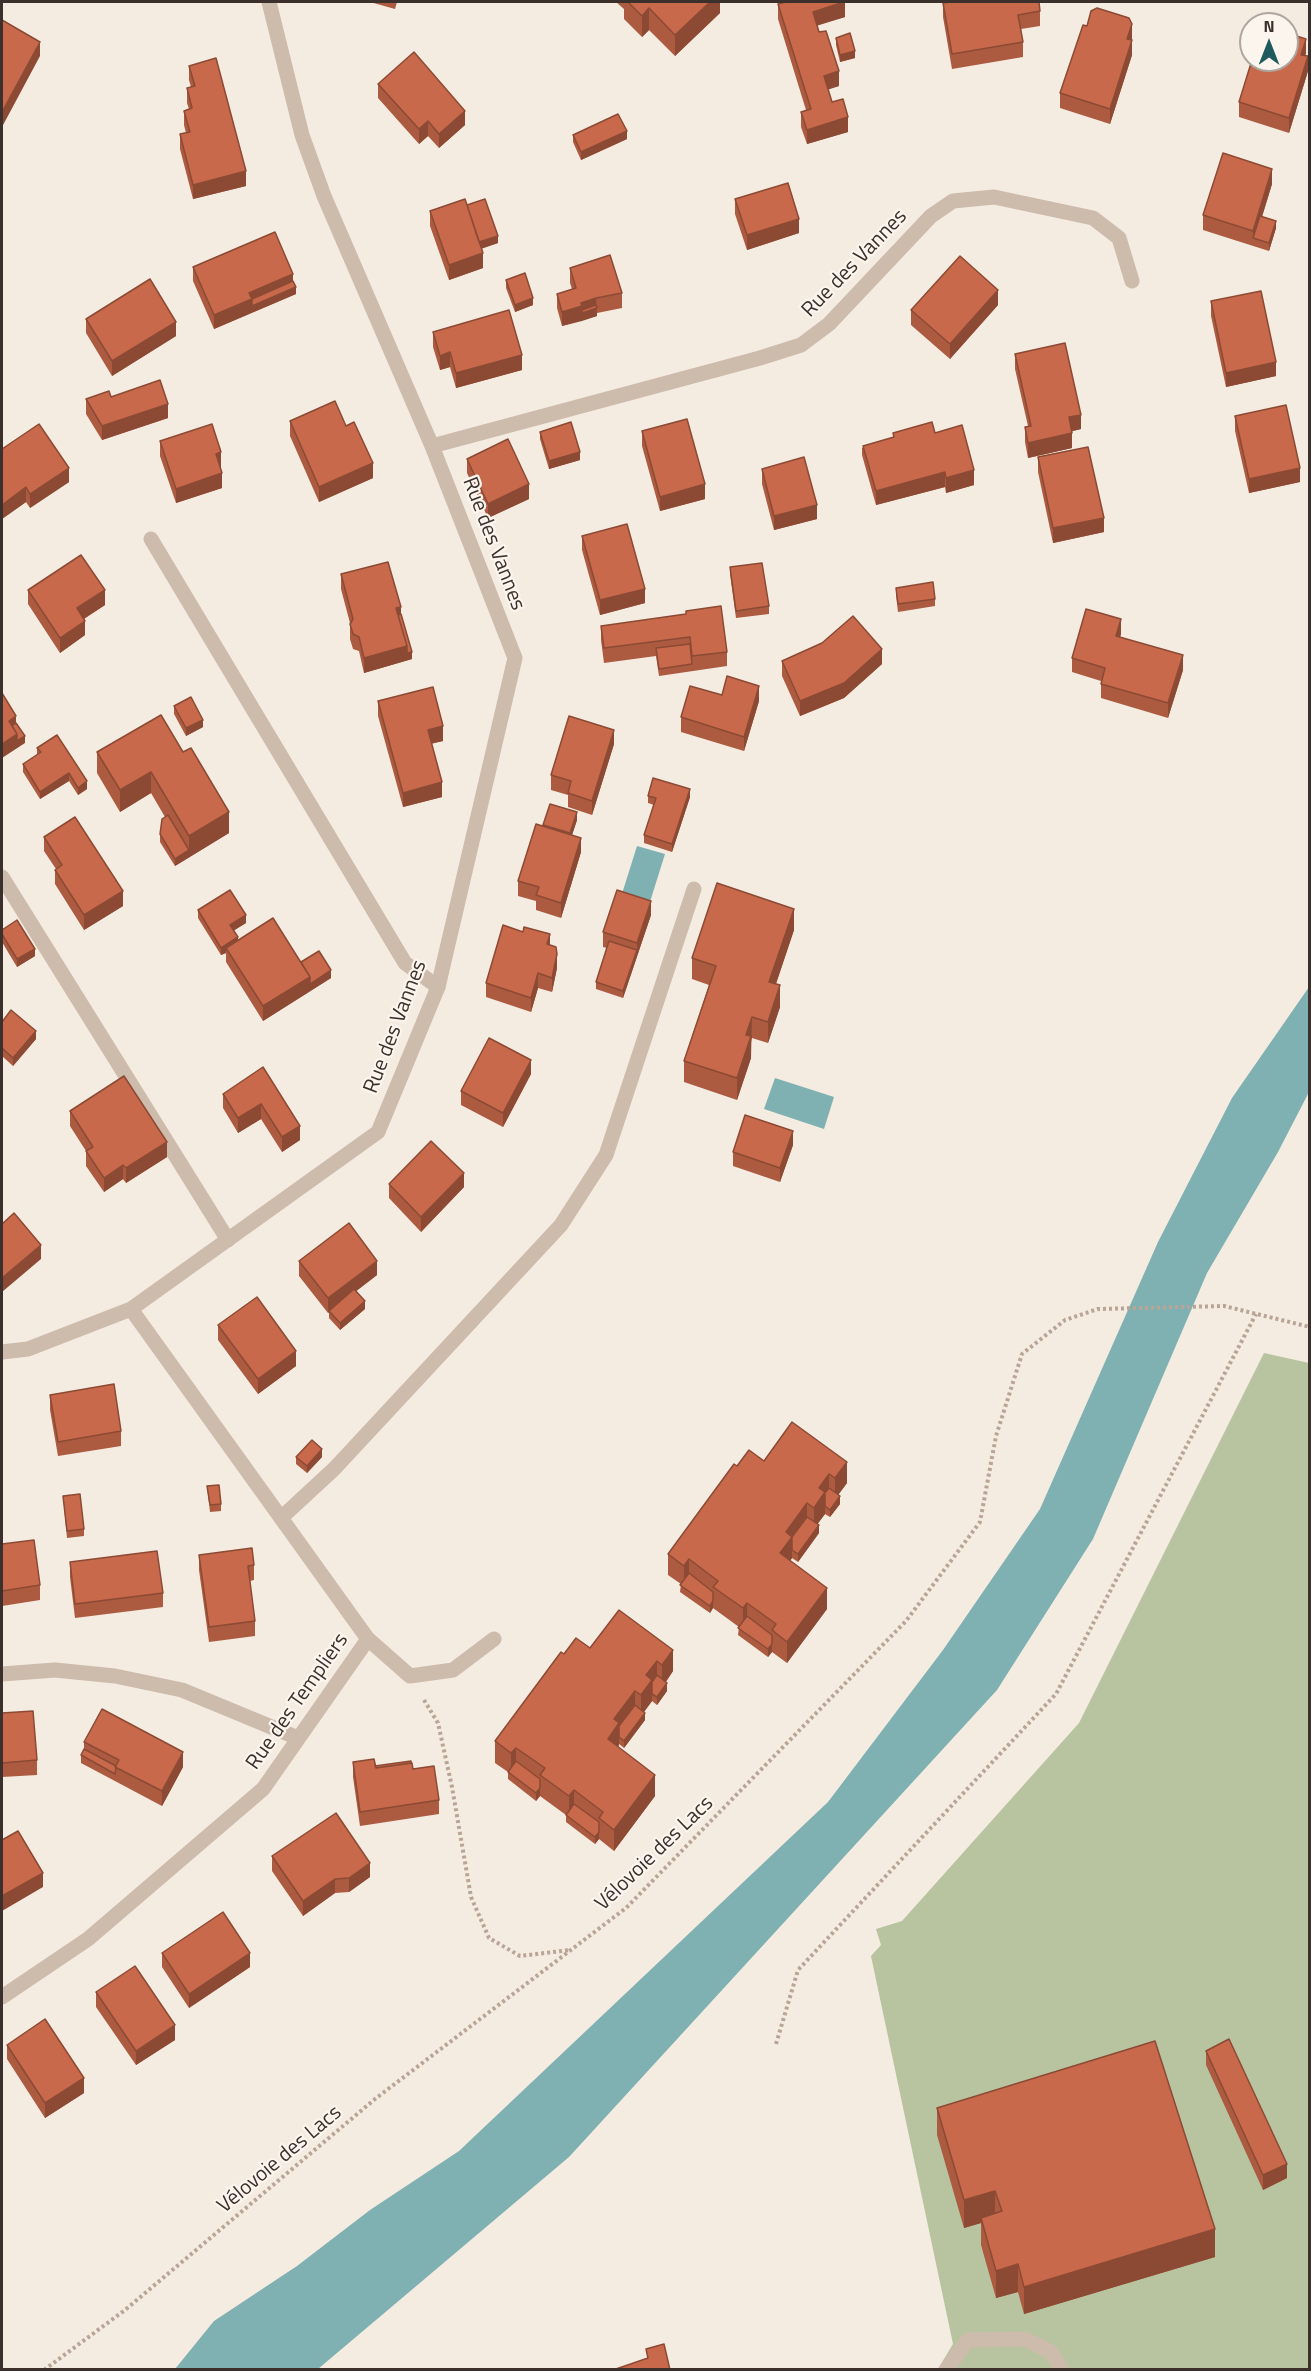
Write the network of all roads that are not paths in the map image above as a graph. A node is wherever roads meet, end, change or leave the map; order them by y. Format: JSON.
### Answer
{"nodes":[{"id":1,"x":269,"y":2,"type":"edge"},
{"id":2,"x":1132,"y":281,"type":"dead end"},
{"id":3,"x":432,"y":446,"type":"junction"},
{"id":4,"x":151,"y":539,"type":"dead end"},
{"id":5,"x":2,"y":877,"type":"edge"},
{"id":6,"x":694,"y":889,"type":"dead end"},
{"id":7,"x":438,"y":987,"type":"junction"},
{"id":8,"x":228,"y":1240,"type":"junction"},
{"id":9,"x":131,"y":1309,"type":"junction"},
{"id":10,"x":2,"y":1352,"type":"edge"},
{"id":11,"x":281,"y":1518,"type":"junction"},
{"id":12,"x":368,"y":1639,"type":"junction"},
{"id":13,"x":494,"y":1639,"type":"dead end"},
{"id":14,"x":2,"y":1674,"type":"edge"},
{"id":15,"x":298,"y":1738,"type":"junction"},
{"id":16,"x":2,"y":1997,"type":"edge"},
{"id":17,"x":946,"y":2370,"type":"edge"},
{"id":18,"x":1062,"y":2370,"type":"edge"}],
"edges":[{"from":1,"to":3,"type":"street","name":"Rue des Vannes"},
{"from":2,"to":3,"type":"street","name":"Rue des Vannes"},
{"from":3,"to":7,"type":"street","name":"Rue des Vannes"},
{"from":4,"to":7,"type":"street"},
{"from":5,"to":8,"type":"street"},
{"from":6,"to":11,"type":"street"},
{"from":7,"to":8,"type":"street","name":"Rue des Vannes"},
{"from":8,"to":9,"type":"street","name":"Rue des Vannes"},
{"from":9,"to":10,"type":"street","name":"Rue des Vannes"},
{"from":9,"to":11,"type":"street","name":"Rue des Templiers"},
{"from":11,"to":12,"type":"street","name":"Rue des Templiers"},
{"from":12,"to":13,"type":"street"},
{"from":12,"to":15,"type":"street","name":"Rue des Templiers"},
{"from":14,"to":15,"type":"street"},
{"from":15,"to":16,"type":"street","name":"Rue des Templiers"},
{"from":17,"to":18,"type":"street"}]}
